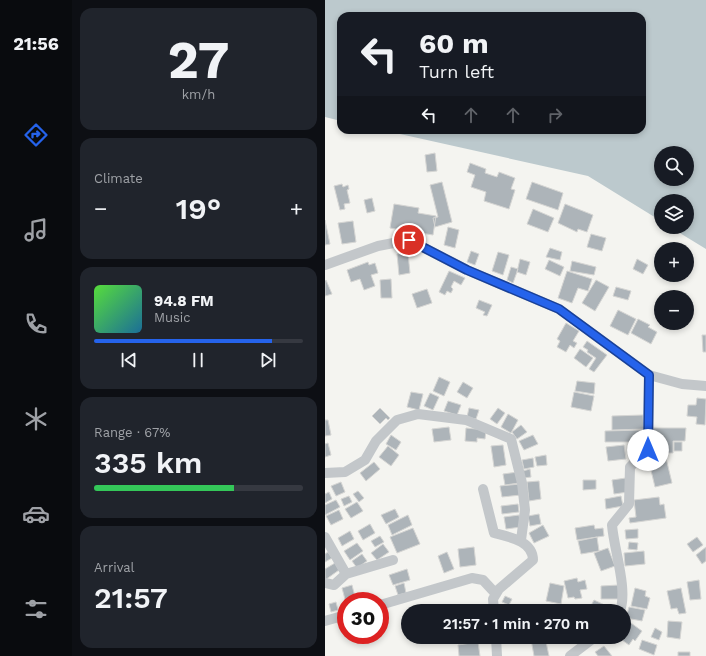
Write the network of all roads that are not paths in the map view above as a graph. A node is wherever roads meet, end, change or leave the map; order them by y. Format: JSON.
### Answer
{"nodes":[{"id":1,"x":325,"y":264,"type":"edge"},
{"id":2,"x":649,"y":375,"type":"junction"},
{"id":3,"x":706,"y":386,"type":"edge"},
{"id":4,"x":325,"y":473,"type":"edge"},
{"id":5,"x":483,"y":489,"type":"dead end"},
{"id":6,"x":325,"y":537,"type":"edge"},
{"id":7,"x":521,"y":540,"type":"junction"},
{"id":8,"x":393,"y":560,"type":"dead end"},
{"id":9,"x":346,"y":574,"type":"junction"},
{"id":10,"x":325,"y":583,"type":"edge"},
{"id":11,"x":496,"y":594,"type":"junction"},
{"id":12,"x":389,"y":602,"type":"edge"},
{"id":13,"x":493,"y":604,"type":"edge"},
{"id":14,"x":620,"y":604,"type":"edge"},
{"id":15,"x":337,"y":618,"type":"edge"},
{"id":16,"x":325,"y":621,"type":"edge"},
{"id":17,"x":496,"y":644,"type":"edge"},
{"id":18,"x":586,"y":644,"type":"edge"},
{"id":19,"x":497,"y":656,"type":"edge"},
{"id":20,"x":570,"y":656,"type":"edge"}],
"edges":[{"from":1,"to":2,"type":"street"},
{"from":2,"to":3,"type":"street"},
{"from":2,"to":14,"type":"street"},
{"from":4,"to":7,"type":"street"},
{"from":5,"to":7,"type":"street"},
{"from":6,"to":9,"type":"street"},
{"from":7,"to":11,"type":"street"},
{"from":8,"to":9,"type":"street"},
{"from":9,"to":10,"type":"street"},
{"from":11,"to":12,"type":"street"},
{"from":11,"to":13,"type":"street"},
{"from":15,"to":16,"type":"street"},
{"from":17,"to":19,"type":"street"},
{"from":18,"to":20,"type":"street"}]}
